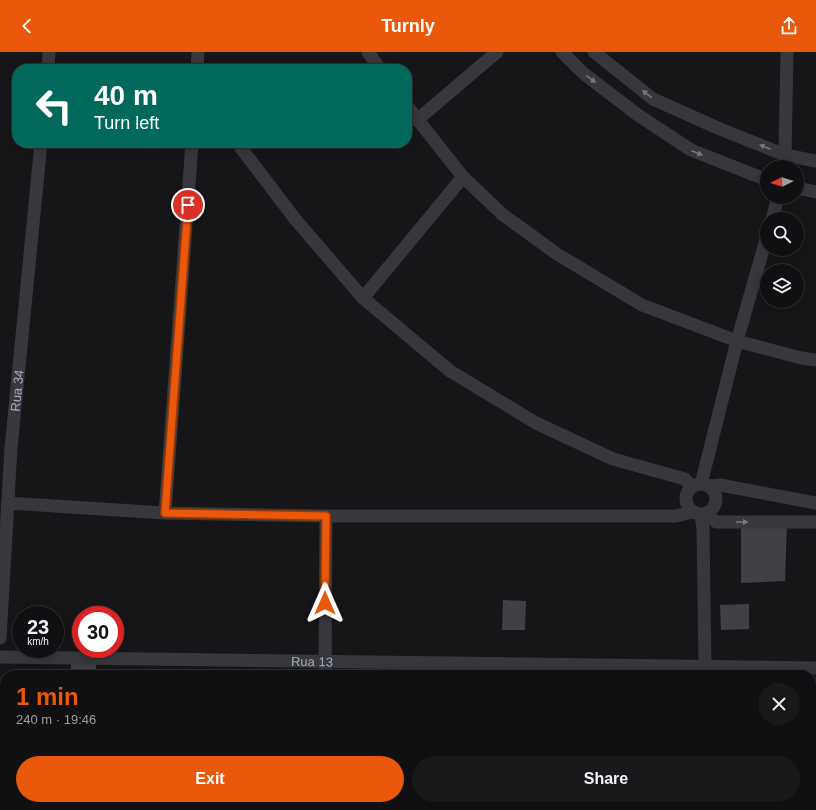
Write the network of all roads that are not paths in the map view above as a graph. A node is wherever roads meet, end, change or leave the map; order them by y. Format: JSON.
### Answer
{"nodes":[{"id":1,"x":49,"y":52,"type":"edge"},
{"id":2,"x":198,"y":52,"type":"edge"},
{"id":3,"x":368,"y":52,"type":"edge"},
{"id":4,"x":497,"y":52,"type":"edge"},
{"id":5,"x":562,"y":52,"type":"edge"},
{"id":6,"x":594,"y":52,"type":"edge"},
{"id":7,"x":787,"y":52,"type":"edge"},
{"id":8,"x":48,"y":64,"type":"edge"},
{"id":9,"x":198,"y":64,"type":"edge"},
{"id":10,"x":376,"y":64,"type":"edge"},
{"id":11,"x":412,"y":113,"type":"edge"},
{"id":12,"x":417,"y":120,"type":"junction"},
{"id":13,"x":40,"y":148,"type":"edge"},
{"id":14,"x":192,"y":148,"type":"edge"},
{"id":15,"x":241,"y":148,"type":"edge"},
{"id":16,"x":782,"y":160,"type":"edge"},
{"id":17,"x":784,"y":160,"type":"edge"},
{"id":18,"x":804,"y":161,"type":"edge"},
{"id":19,"x":816,"y":161,"type":"edge"},
{"id":20,"x":463,"y":177,"type":"junction"},
{"id":21,"x":760,"y":177,"type":"edge"},
{"id":22,"x":804,"y":189,"type":"edge"},
{"id":23,"x":816,"y":192,"type":"edge"},
{"id":24,"x":761,"y":256,"type":"edge"},
{"id":25,"x":363,"y":298,"type":"junction"},
{"id":26,"x":738,"y":341,"type":"junction"},
{"id":27,"x":816,"y":360,"type":"edge"},
{"id":28,"x":6,"y":448,"type":"edge"},
{"id":29,"x":701,"y":486,"type":"junction"},
{"id":30,"x":8,"y":503,"type":"junction"},
{"id":31,"x":816,"y":503,"type":"edge"},
{"id":32,"x":165,"y":513,"type":"junction"},
{"id":33,"x":700,"y":513,"type":"junction"},
{"id":34,"x":326,"y":516,"type":"junction"},
{"id":35,"x":816,"y":522,"type":"edge"},
{"id":36,"x":0,"y":638,"type":"edge"},
{"id":37,"x":0,"y":658,"type":"edge"},
{"id":38,"x":325,"y":662,"type":"junction"},
{"id":39,"x":705,"y":666,"type":"junction"},
{"id":40,"x":816,"y":668,"type":"edge"},
{"id":41,"x":474,"y":669,"type":"edge"},
{"id":42,"x":325,"y":670,"type":"edge"},
{"id":43,"x":624,"y":670,"type":"edge"},
{"id":44,"x":762,"y":670,"type":"edge"},
{"id":45,"x":789,"y":670,"type":"edge"}],
"edges":[{"from":1,"to":8,"type":"street"},
{"from":2,"to":9,"type":"street"},
{"from":3,"to":10,"type":"street"},
{"from":4,"to":12,"type":"street"},
{"from":5,"to":21,"type":"street","one_way":true},
{"from":16,"to":6,"type":"street","one_way":true},
{"from":7,"to":17,"type":"street"},
{"from":11,"to":12,"type":"street"},
{"from":12,"to":20,"type":"street"},
{"from":13,"to":28,"type":"street","name":"Rua 34"},
{"from":14,"to":32,"type":"street"},
{"from":15,"to":25,"type":"street"},
{"from":18,"to":19,"type":"street"},
{"from":20,"to":25,"type":"street"},
{"from":20,"to":26,"type":"street"},
{"from":22,"to":23,"type":"street"},
{"from":24,"to":26,"type":"street"},
{"from":25,"to":29,"type":"street"},
{"from":26,"to":27,"type":"street"},
{"from":26,"to":29,"type":"street"},
{"from":28,"to":30,"type":"street","name":"Rua 34"},
{"from":29,"to":31,"type":"street"},
{"from":29,"to":33,"type":"street"},
{"from":29,"to":33,"type":"street"},
{"from":30,"to":32,"type":"street"},
{"from":30,"to":36,"type":"street","name":"Rua 34"},
{"from":32,"to":34,"type":"street"},
{"from":33,"to":34,"type":"street"},
{"from":33,"to":35,"type":"street","one_way":true},
{"from":33,"to":39,"type":"street"},
{"from":34,"to":38,"type":"street"},
{"from":37,"to":38,"type":"street","name":"Rua 13"},
{"from":38,"to":41,"type":"street","name":"Rua 13"},
{"from":38,"to":42,"type":"street"},
{"from":39,"to":43,"type":"street","name":"Rua 13"},
{"from":39,"to":44,"type":"street","name":"Rua 13"},
{"from":40,"to":45,"type":"street","name":"Rua 13"},
{"from":41,"to":43,"type":"street","name":"Rua 13"}]}
